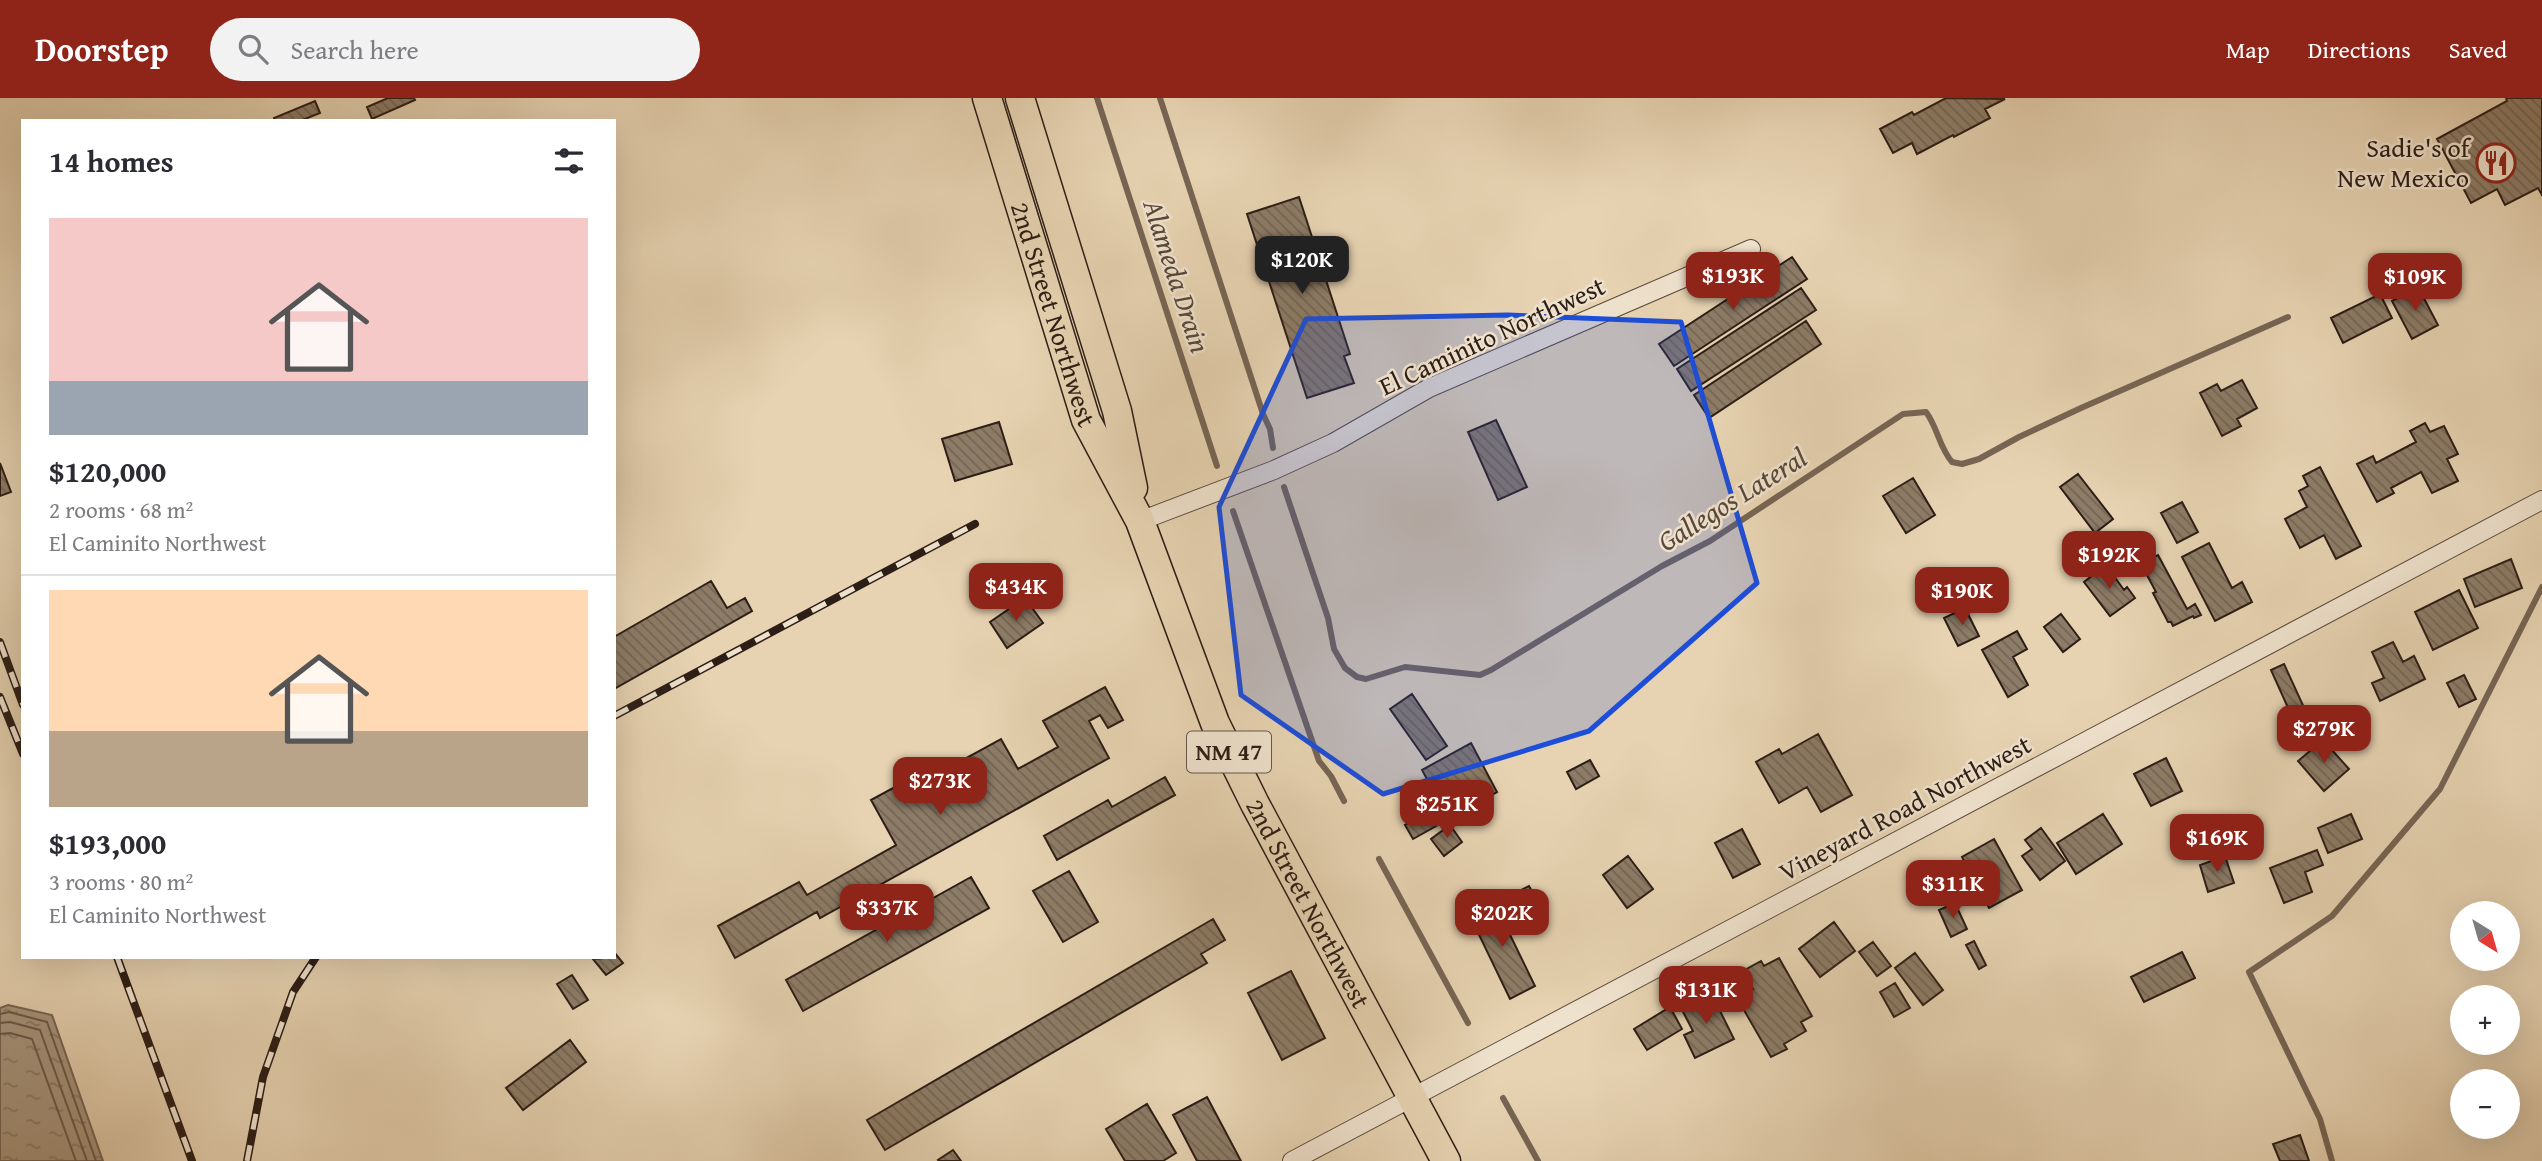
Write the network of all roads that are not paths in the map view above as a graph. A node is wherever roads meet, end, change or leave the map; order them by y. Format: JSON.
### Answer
{"nodes":[{"id":1,"x":987,"y":98,"type":"edge"},
{"id":2,"x":1020,"y":98,"type":"edge"},
{"id":3,"x":1751,"y":249,"type":"dead end"},
{"id":4,"x":2542,"y":500,"type":"edge"},
{"id":5,"x":1140,"y":521,"type":"junction"},
{"id":6,"x":1412,"y":1097,"type":"junction"},
{"id":7,"x":1292,"y":1161,"type":"edge"},
{"id":8,"x":1446,"y":1161,"type":"edge"}],
"edges":[{"from":1,"to":5,"type":"main road","name":"2nd Street Northwest","number":"NM 47"},
{"from":2,"to":5,"type":"main road","name":"2nd Street Northwest","number":"NM 47"},
{"from":3,"to":5,"type":"street","name":"El Caminito Northwest"},
{"from":4,"to":6,"type":"street","name":"Vineyard Road Northwest"},
{"from":5,"to":6,"type":"main road","name":"2nd Street Northwest","number":"NM 47"},
{"from":6,"to":7,"type":"street","name":"Vineyard Road Northwest"},
{"from":6,"to":8,"type":"main road","name":"2nd Street Northwest","number":"NM 47"}]}
